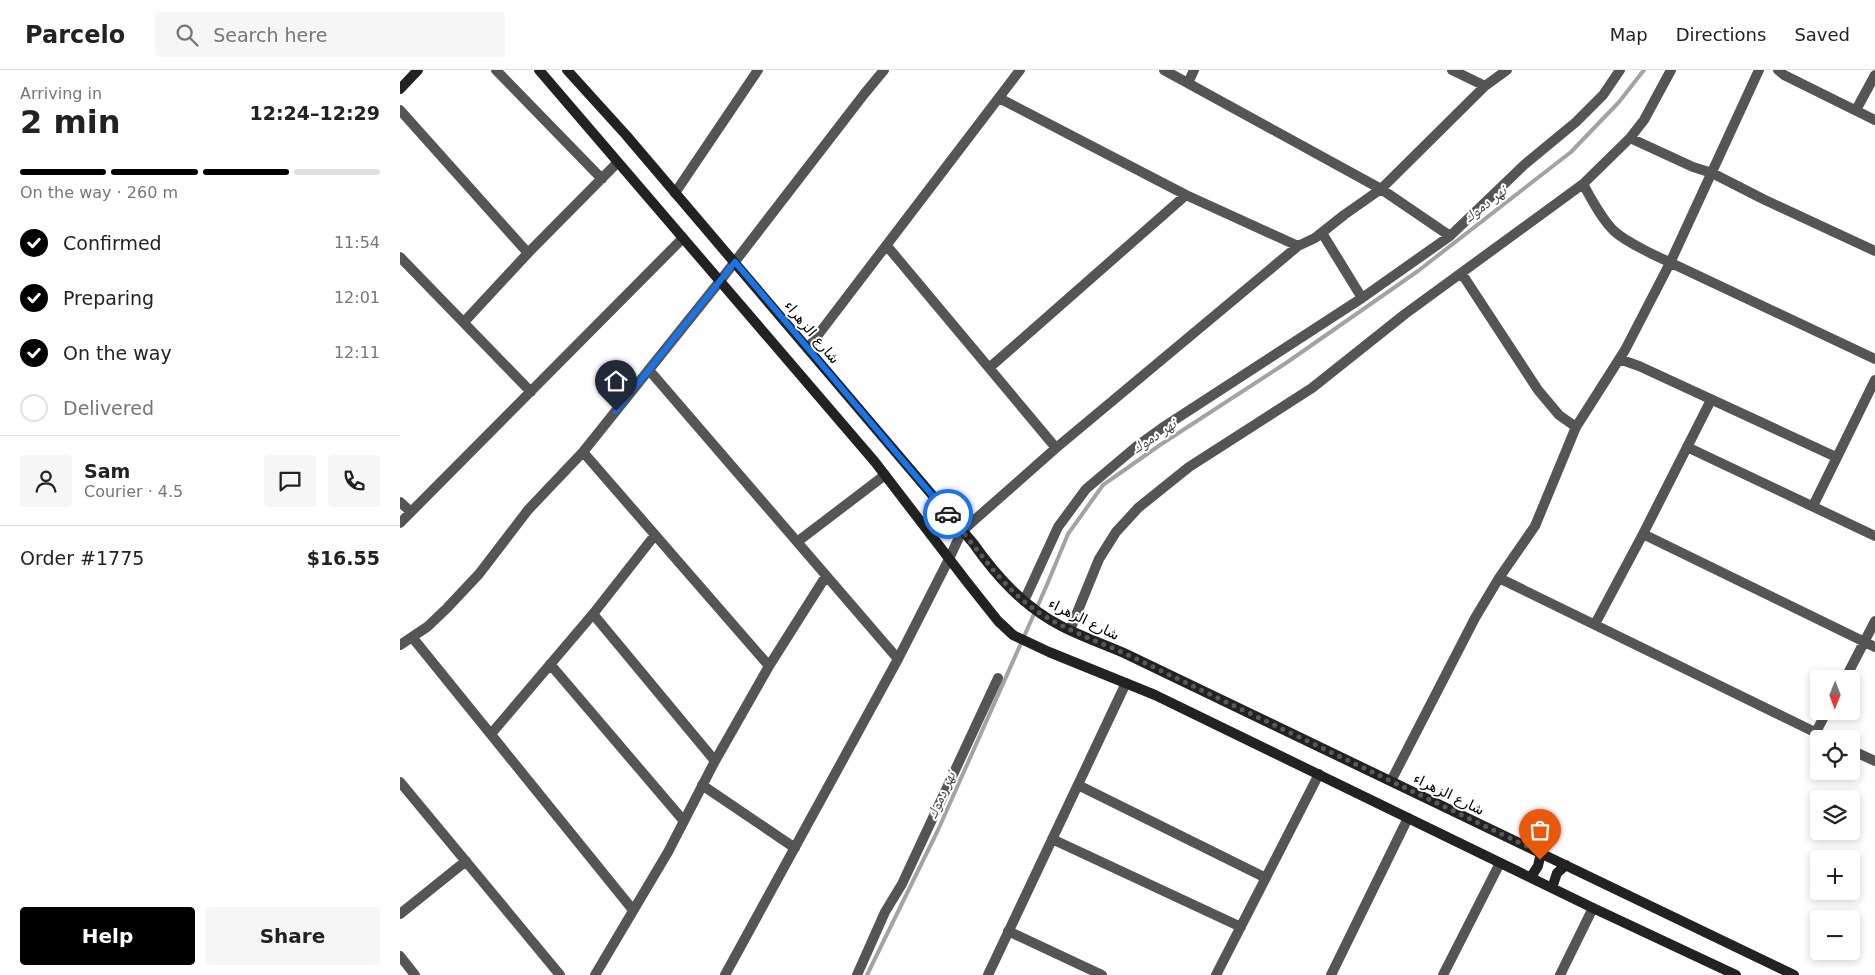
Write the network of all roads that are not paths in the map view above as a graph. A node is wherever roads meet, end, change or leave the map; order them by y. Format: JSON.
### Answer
{"nodes":[{"id":1,"x":418,"y":70,"type":"edge"},
{"id":2,"x":496,"y":70,"type":"edge"},
{"id":3,"x":538,"y":70,"type":"edge"},
{"id":4,"x":758,"y":70,"type":"edge"},
{"id":5,"x":884,"y":70,"type":"edge"},
{"id":6,"x":1020,"y":70,"type":"edge"},
{"id":7,"x":1164,"y":70,"type":"edge"},
{"id":8,"x":1194,"y":70,"type":"edge"},
{"id":9,"x":1452,"y":70,"type":"edge"},
{"id":10,"x":1507,"y":70,"type":"edge"},
{"id":11,"x":1620,"y":70,"type":"edge"},
{"id":12,"x":1671,"y":70,"type":"edge"},
{"id":13,"x":1759,"y":70,"type":"edge"},
{"id":14,"x":1778,"y":70,"type":"edge"},
{"id":15,"x":571,"y":72,"type":"edge"},
{"id":16,"x":1875,"y":74,"type":"edge"},
{"id":17,"x":1188,"y":82,"type":"junction"},
{"id":18,"x":1485,"y":86,"type":"junction"},
{"id":19,"x":400,"y":88,"type":"edge"},
{"id":20,"x":999,"y":98,"type":"junction"},
{"id":21,"x":400,"y":110,"type":"edge"},
{"id":22,"x":1856,"y":110,"type":"junction"},
{"id":23,"x":1875,"y":120,"type":"edge"},
{"id":24,"x":1630,"y":138,"type":"junction"},
{"id":25,"x":617,"y":163,"type":"junction"},
{"id":26,"x":1712,"y":173,"type":"junction"},
{"id":27,"x":602,"y":178,"type":"junction"},
{"id":28,"x":1583,"y":184,"type":"junction"},
{"id":29,"x":1381,"y":189,"type":"junction"},
{"id":30,"x":675,"y":193,"type":"junction"},
{"id":31,"x":1186,"y":195,"type":"junction"},
{"id":32,"x":1322,"y":233,"type":"junction"},
{"id":33,"x":1450,"y":236,"type":"junction"},
{"id":34,"x":683,"y":238,"type":"junction"},
{"id":35,"x":887,"y":246,"type":"junction"},
{"id":36,"x":1298,"y":246,"type":"junction"},
{"id":37,"x":1875,"y":251,"type":"edge"},
{"id":38,"x":528,"y":253,"type":"junction"},
{"id":39,"x":400,"y":257,"type":"edge"},
{"id":40,"x":735,"y":262,"type":"junction"},
{"id":41,"x":1670,"y":263,"type":"junction"},
{"id":42,"x":1462,"y":274,"type":"junction"},
{"id":43,"x":720,"y":282,"type":"junction"},
{"id":44,"x":1362,"y":298,"type":"junction"},
{"id":45,"x":464,"y":322,"type":"junction"},
{"id":46,"x":808,"y":348,"type":"junction"},
{"id":47,"x":1619,"y":359,"type":"junction"},
{"id":48,"x":1875,"y":360,"type":"edge"},
{"id":49,"x":990,"y":368,"type":"junction"},
{"id":50,"x":650,"y":370,"type":"junction"},
{"id":51,"x":1875,"y":380,"type":"edge"},
{"id":52,"x":531,"y":392,"type":"junction"},
{"id":53,"x":1710,"y":400,"type":"junction"},
{"id":54,"x":1576,"y":427,"type":"junction"},
{"id":55,"x":1687,"y":446,"type":"junction"},
{"id":56,"x":1056,"y":448,"type":"junction"},
{"id":57,"x":584,"y":452,"type":"junction"},
{"id":58,"x":1836,"y":457,"type":"junction"},
{"id":59,"x":885,"y":475,"type":"junction"},
{"id":60,"x":400,"y":502,"type":"edge"},
{"id":61,"x":1812,"y":506,"type":"junction"},
{"id":62,"x":411,"y":512,"type":"junction"},
{"id":63,"x":400,"y":524,"type":"edge"},
{"id":64,"x":962,"y":530,"type":"junction"},
{"id":65,"x":1643,"y":534,"type":"junction"},
{"id":66,"x":655,"y":535,"type":"junction"},
{"id":67,"x":1875,"y":536,"type":"edge"},
{"id":68,"x":797,"y":542,"type":"junction"},
{"id":69,"x":949,"y":559,"type":"junction"},
{"id":70,"x":826,"y":576,"type":"junction"},
{"id":71,"x":1499,"y":578,"type":"junction"},
{"id":72,"x":1027,"y":604,"type":"junction"},
{"id":73,"x":593,"y":614,"type":"junction"},
{"id":74,"x":1875,"y":621,"type":"edge"},
{"id":75,"x":1595,"y":624,"type":"junction"},
{"id":76,"x":1066,"y":628,"type":"junction"},
{"id":77,"x":412,"y":637,"type":"junction"},
{"id":78,"x":1864,"y":642,"type":"junction"},
{"id":79,"x":400,"y":645,"type":"edge"},
{"id":80,"x":1875,"y":647,"type":"edge"},
{"id":81,"x":898,"y":659,"type":"junction"},
{"id":82,"x":550,"y":664,"type":"junction"},
{"id":83,"x":769,"y":666,"type":"junction"},
{"id":84,"x":1850,"y":670,"type":"edge"},
{"id":85,"x":998,"y":678,"type":"dead end"},
{"id":86,"x":1126,"y":683,"type":"junction"},
{"id":87,"x":1812,"y":730,"type":"edge"},
{"id":88,"x":491,"y":734,"type":"junction"},
{"id":89,"x":1860,"y":754,"type":"edge"},
{"id":90,"x":714,"y":761,"type":"junction"},
{"id":91,"x":1875,"y":761,"type":"edge"},
{"id":92,"x":1319,"y":774,"type":"junction"},
{"id":93,"x":1391,"y":781,"type":"junction"},
{"id":94,"x":400,"y":782,"type":"edge"},
{"id":95,"x":1078,"y":785,"type":"junction"},
{"id":96,"x":702,"y":786,"type":"junction"},
{"id":97,"x":1408,"y":818,"type":"junction"},
{"id":98,"x":683,"y":820,"type":"junction"},
{"id":99,"x":1052,"y":839,"type":"junction"},
{"id":100,"x":795,"y":848,"type":"junction"},
{"id":101,"x":1541,"y":853,"type":"junction"},
{"id":102,"x":466,"y":861,"type":"junction"},
{"id":103,"x":1500,"y":862,"type":"junction"},
{"id":104,"x":1566,"y":865,"type":"junction"},
{"id":105,"x":1266,"y":878,"type":"junction"},
{"id":106,"x":1530,"y":878,"type":"junction"},
{"id":107,"x":1552,"y":888,"type":"junction"},
{"id":108,"x":1593,"y":908,"type":"junction"},
{"id":109,"x":633,"y":910,"type":"junction"},
{"id":110,"x":400,"y":914,"type":"edge"},
{"id":111,"x":1241,"y":927,"type":"junction"},
{"id":112,"x":1008,"y":931,"type":"junction"},
{"id":113,"x":400,"y":956,"type":"edge"},
{"id":114,"x":415,"y":975,"type":"edge"},
{"id":115,"x":560,"y":975,"type":"edge"},
{"id":116,"x":595,"y":975,"type":"edge"},
{"id":117,"x":725,"y":975,"type":"edge"},
{"id":118,"x":857,"y":975,"type":"edge"},
{"id":119,"x":988,"y":975,"type":"edge"},
{"id":120,"x":1102,"y":975,"type":"edge"},
{"id":121,"x":1216,"y":975,"type":"edge"},
{"id":122,"x":1332,"y":975,"type":"edge"},
{"id":123,"x":1443,"y":975,"type":"edge"},
{"id":124,"x":1560,"y":975,"type":"edge"},
{"id":125,"x":1736,"y":975,"type":"edge"},
{"id":126,"x":1794,"y":975,"type":"edge"}],
"edges":[{"from":1,"to":19,"type":"main road"},
{"from":2,"to":27,"type":"street"},
{"from":3,"to":25,"type":"main road"},
{"from":4,"to":30,"type":"street"},
{"from":5,"to":40,"type":"street"},
{"from":6,"to":20,"type":"street"},
{"from":7,"to":17,"type":"street"},
{"from":8,"to":17,"type":"street"},
{"from":9,"to":18,"type":"street"},
{"from":10,"to":18,"type":"street"},
{"from":11,"to":33,"type":"street"},
{"from":12,"to":24,"type":"street"},
{"from":13,"to":26,"type":"street"},
{"from":14,"to":22,"type":"street"},
{"from":15,"to":30,"type":"main road","name":"شارع الزهراء"},
{"from":16,"to":22,"type":"street"},
{"from":17,"to":29,"type":"street"},
{"from":18,"to":29,"type":"street"},
{"from":20,"to":31,"type":"street"},
{"from":20,"to":35,"type":"street"},
{"from":21,"to":38,"type":"street"},
{"from":22,"to":23,"type":"street"},
{"from":24,"to":26,"type":"street"},
{"from":24,"to":28,"type":"street"},
{"from":25,"to":27,"type":"street"},
{"from":25,"to":34,"type":"main road"},
{"from":26,"to":37,"type":"street"},
{"from":26,"to":41,"type":"street"},
{"from":27,"to":38,"type":"street"},
{"from":28,"to":41,"type":"street"},
{"from":28,"to":42,"type":"street"},
{"from":29,"to":32,"type":"street"},
{"from":29,"to":33,"type":"street"},
{"from":30,"to":40,"type":"main road","name":"شارع الزهراء"},
{"from":31,"to":36,"type":"street"},
{"from":31,"to":49,"type":"street"},
{"from":32,"to":36,"type":"street"},
{"from":32,"to":44,"type":"street"},
{"from":33,"to":44,"type":"street"},
{"from":34,"to":43,"type":"main road"},
{"from":34,"to":52,"type":"street"},
{"from":35,"to":46,"type":"street"},
{"from":35,"to":49,"type":"street"},
{"from":36,"to":56,"type":"street"},
{"from":38,"to":45,"type":"street"},
{"from":39,"to":45,"type":"street"},
{"from":40,"to":43,"type":"street"},
{"from":40,"to":46,"type":"main road","name":"شارع الزهراء"},
{"from":41,"to":47,"type":"street"},
{"from":41,"to":48,"type":"street"},
{"from":42,"to":54,"type":"street"},
{"from":42,"to":76,"type":"street"},
{"from":43,"to":50,"type":"street"},
{"from":43,"to":59,"type":"main road"},
{"from":44,"to":72,"type":"street"},
{"from":45,"to":52,"type":"street"},
{"from":46,"to":64,"type":"main road","name":"شارع الزهراء"},
{"from":47,"to":53,"type":"street"},
{"from":47,"to":54,"type":"street"},
{"from":49,"to":56,"type":"street"},
{"from":50,"to":57,"type":"street"},
{"from":50,"to":68,"type":"street"},
{"from":51,"to":58,"type":"street"},
{"from":52,"to":62,"type":"street"},
{"from":53,"to":55,"type":"street"},
{"from":53,"to":58,"type":"street"},
{"from":54,"to":71,"type":"street"},
{"from":55,"to":61,"type":"street"},
{"from":55,"to":65,"type":"street"},
{"from":56,"to":64,"type":"street"},
{"from":57,"to":66,"type":"street"},
{"from":57,"to":77,"type":"street"},
{"from":58,"to":61,"type":"street"},
{"from":59,"to":68,"type":"street"},
{"from":59,"to":69,"type":"main road"},
{"from":60,"to":62,"type":"street"},
{"from":61,"to":67,"type":"street"},
{"from":62,"to":63,"type":"street"},
{"from":64,"to":69,"type":"street"},
{"from":64,"to":72,"type":"main road","name":"شارع الزهراء"},
{"from":65,"to":75,"type":"street"},
{"from":65,"to":78,"type":"street"},
{"from":66,"to":73,"type":"street"},
{"from":66,"to":83,"type":"street"},
{"from":68,"to":70,"type":"street"},
{"from":69,"to":81,"type":"street"},
{"from":69,"to":86,"type":"main road"},
{"from":70,"to":81,"type":"street"},
{"from":70,"to":83,"type":"street"},
{"from":71,"to":75,"type":"street"},
{"from":71,"to":93,"type":"street"},
{"from":72,"to":76,"type":"main road","name":"شارع الزهراء"},
{"from":73,"to":82,"type":"street"},
{"from":73,"to":90,"type":"street"},
{"from":74,"to":78,"type":"street"},
{"from":75,"to":87,"type":"street"},
{"from":76,"to":93,"type":"main road","name":"شارع الزهراء"},
{"from":77,"to":79,"type":"street"},
{"from":77,"to":88,"type":"street"},
{"from":78,"to":80,"type":"street"},
{"from":78,"to":84,"type":"street"},
{"from":81,"to":100,"type":"street"},
{"from":82,"to":88,"type":"street"},
{"from":82,"to":98,"type":"street"},
{"from":83,"to":90,"type":"street"},
{"from":85,"to":118,"type":"street"},
{"from":86,"to":92,"type":"main road"},
{"from":86,"to":95,"type":"street"},
{"from":88,"to":109,"type":"street"},
{"from":89,"to":91,"type":"street"},
{"from":90,"to":96,"type":"street"},
{"from":92,"to":97,"type":"main road"},
{"from":92,"to":105,"type":"street"},
{"from":93,"to":101,"type":"main road","name":"شارع الزهراء"},
{"from":94,"to":102,"type":"street"},
{"from":95,"to":99,"type":"street"},
{"from":95,"to":105,"type":"street"},
{"from":96,"to":98,"type":"street"},
{"from":96,"to":100,"type":"street"},
{"from":97,"to":103,"type":"main road"},
{"from":97,"to":122,"type":"street"},
{"from":98,"to":109,"type":"street"},
{"from":99,"to":111,"type":"street"},
{"from":99,"to":112,"type":"street"},
{"from":100,"to":117,"type":"street"},
{"from":101,"to":104,"type":"main road","name":"شارع الزهراء"},
{"from":101,"to":106,"type":"main road"},
{"from":102,"to":110,"type":"street"},
{"from":102,"to":115,"type":"street"},
{"from":103,"to":106,"type":"main road"},
{"from":103,"to":123,"type":"street"},
{"from":104,"to":107,"type":"main road"},
{"from":104,"to":126,"type":"main road","name":"شارع الزهراء"},
{"from":105,"to":111,"type":"street"},
{"from":106,"to":107,"type":"main road"},
{"from":107,"to":108,"type":"main road"},
{"from":108,"to":124,"type":"street"},
{"from":108,"to":125,"type":"main road"},
{"from":109,"to":116,"type":"street"},
{"from":111,"to":121,"type":"street"},
{"from":112,"to":119,"type":"street"},
{"from":112,"to":120,"type":"street"},
{"from":113,"to":114,"type":"street"}]}
